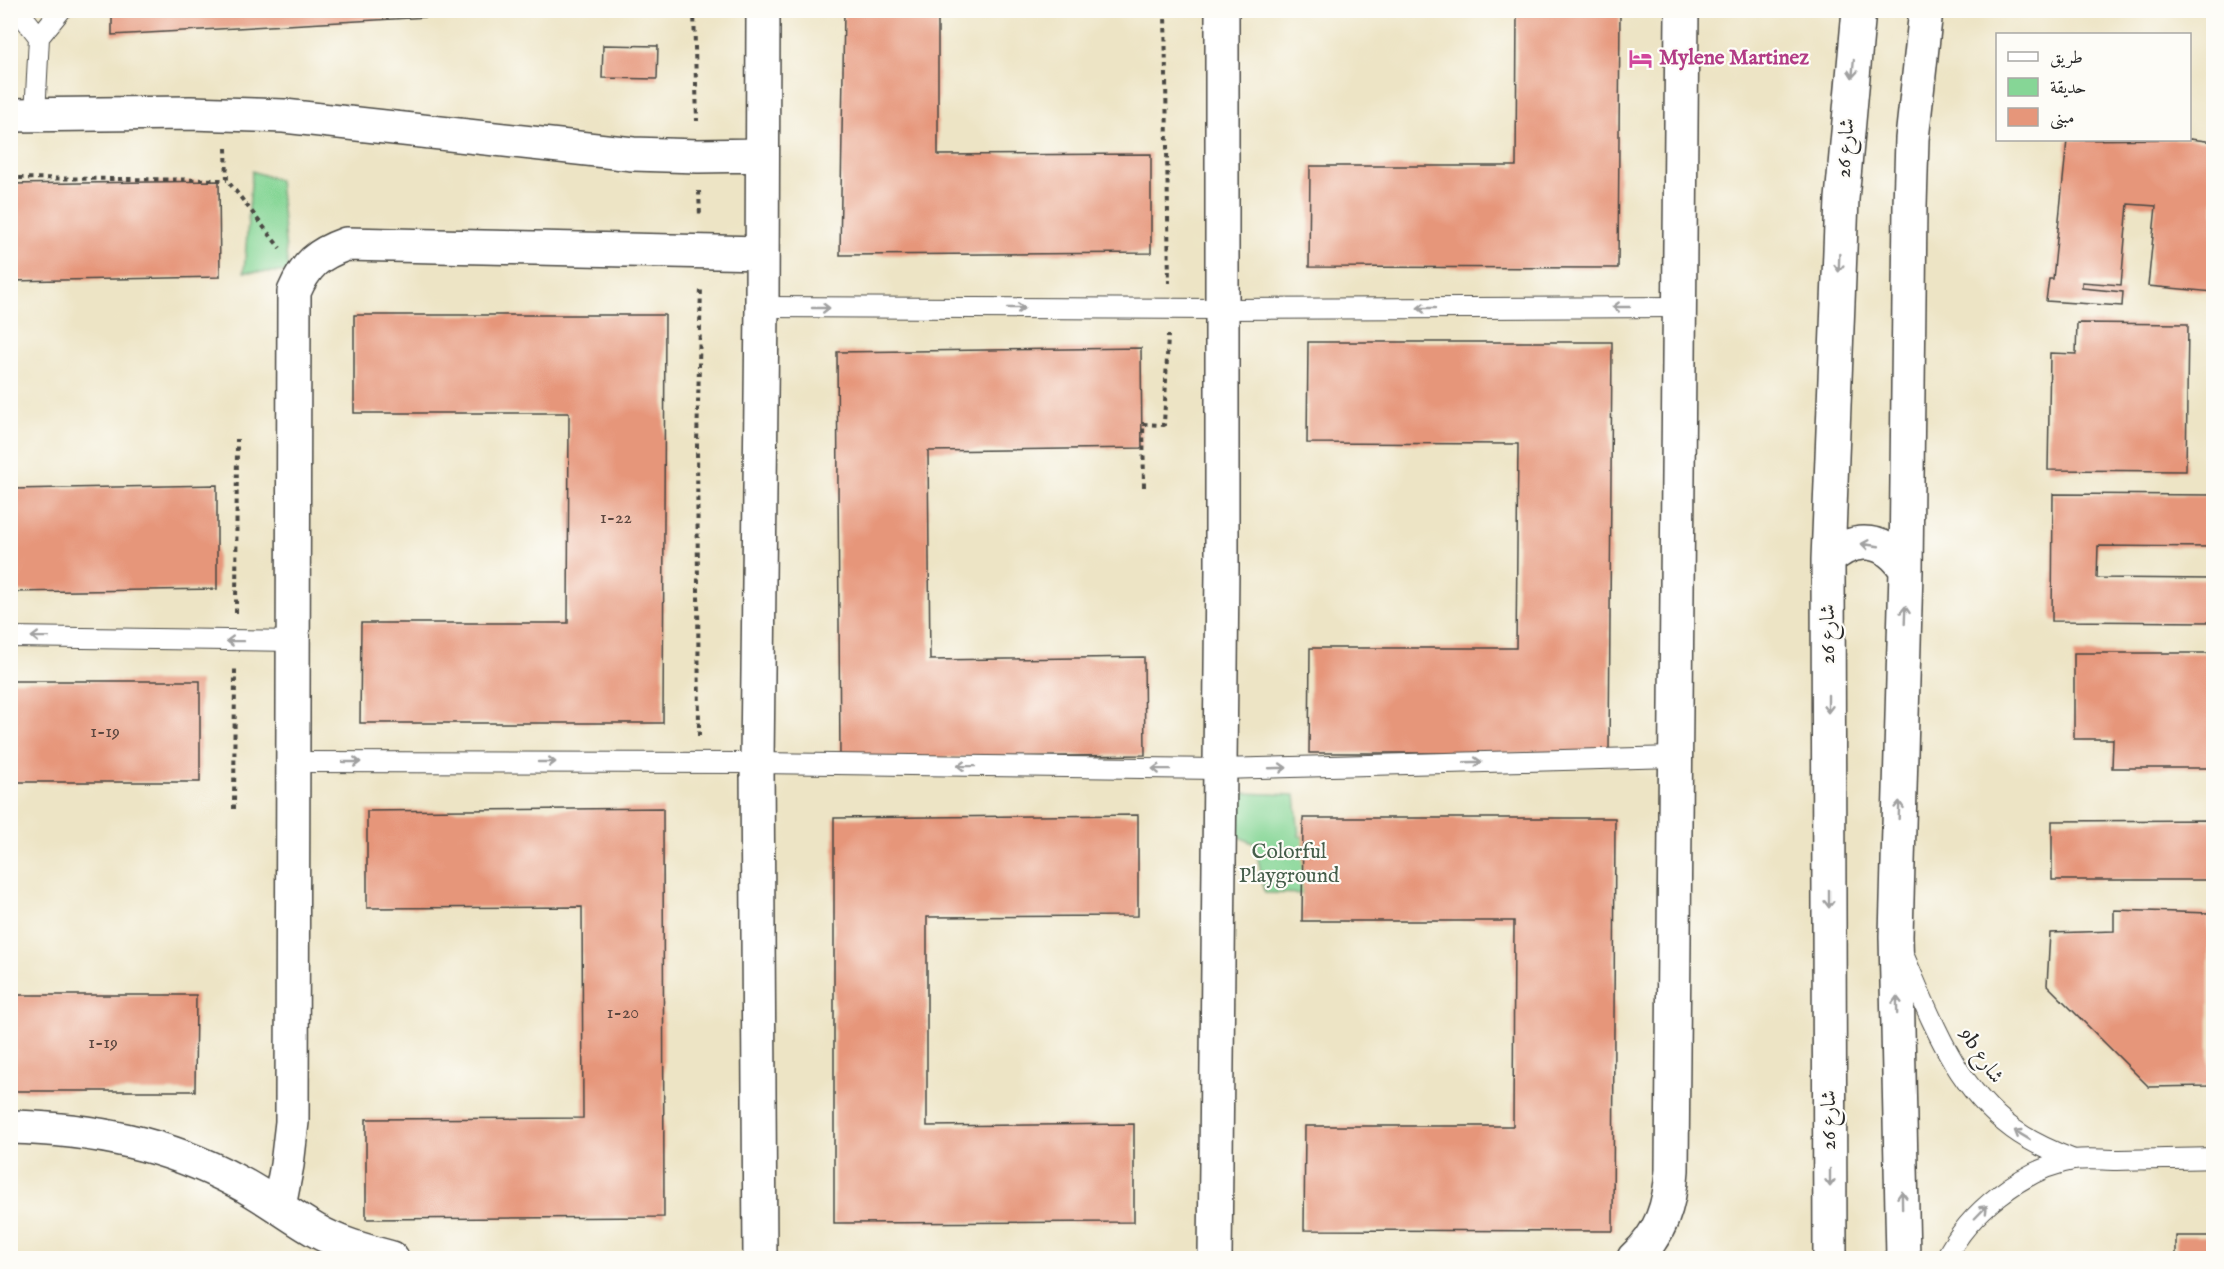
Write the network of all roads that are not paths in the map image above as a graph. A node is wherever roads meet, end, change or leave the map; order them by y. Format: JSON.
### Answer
{"nodes":[{"id":1,"x":22,"y":10,"type":"edge"},
{"id":2,"x":61,"y":10,"type":"edge"},
{"id":3,"x":763,"y":10,"type":"edge"},
{"id":4,"x":1222,"y":10,"type":"edge"},
{"id":5,"x":1682,"y":10,"type":"edge"},
{"id":6,"x":1859,"y":10,"type":"edge"},
{"id":7,"x":1928,"y":15,"type":"edge"},
{"id":8,"x":39,"y":37,"type":"junction"},
{"id":9,"x":23,"y":115,"type":"edge"},
{"id":10,"x":762,"y":155,"type":"junction"},
{"id":11,"x":762,"y":253,"type":"junction"},
{"id":12,"x":762,"y":307,"type":"junction"},
{"id":13,"x":1679,"y":307,"type":"junction"},
{"id":14,"x":1221,"y":309,"type":"junction"},
{"id":15,"x":1828,"y":560,"type":"junction"},
{"id":16,"x":1906,"y":570,"type":"junction"},
{"id":17,"x":10,"y":637,"type":"edge"},
{"id":18,"x":294,"y":641,"type":"junction"},
{"id":19,"x":1675,"y":757,"type":"junction"},
{"id":20,"x":294,"y":762,"type":"junction"},
{"id":21,"x":757,"y":763,"type":"junction"},
{"id":22,"x":1219,"y":769,"type":"junction"},
{"id":23,"x":1896,"y":936,"type":"junction"},
{"id":24,"x":10,"y":1127,"type":"edge"},
{"id":25,"x":2214,"y":1158,"type":"edge"},
{"id":26,"x":2074,"y":1160,"type":"junction"},
{"id":27,"x":279,"y":1207,"type":"junction"},
{"id":28,"x":392,"y":1258,"type":"edge"},
{"id":29,"x":760,"y":1258,"type":"edge"},
{"id":30,"x":1215,"y":1258,"type":"edge"},
{"id":31,"x":1634,"y":1258,"type":"edge"},
{"id":32,"x":1830,"y":1258,"type":"edge"},
{"id":33,"x":1903,"y":1258,"type":"edge"},
{"id":34,"x":1946,"y":1258,"type":"edge"}],
"edges":[{"from":1,"to":8,"type":"lane"},
{"from":2,"to":8,"type":"lane"},
{"from":3,"to":10,"type":"street"},
{"from":4,"to":14,"type":"street"},
{"from":5,"to":13,"type":"street"},
{"from":6,"to":15,"type":"street","name":"شارع 26","one_way":true},
{"from":7,"to":16,"type":"street"},
{"from":8,"to":9,"type":"lane"},
{"from":9,"to":10,"type":"street"},
{"from":10,"to":11,"type":"street"},
{"from":11,"to":12,"type":"street"},
{"from":11,"to":18,"type":"street"},
{"from":12,"to":14,"type":"lane","one_way":true},
{"from":12,"to":21,"type":"street"},
{"from":13,"to":14,"type":"lane","one_way":true},
{"from":13,"to":19,"type":"street"},
{"from":14,"to":22,"type":"street"},
{"from":16,"to":15,"type":"street","one_way":true},
{"from":15,"to":32,"type":"street","name":"شارع 26","one_way":true},
{"from":23,"to":16,"type":"street","one_way":true},
{"from":18,"to":17,"type":"lane","one_way":true},
{"from":18,"to":20,"type":"street"},
{"from":22,"to":19,"type":"lane","one_way":true},
{"from":19,"to":31,"type":"street"},
{"from":20,"to":21,"type":"lane","one_way":true},
{"from":20,"to":27,"type":"street"},
{"from":22,"to":21,"type":"lane","one_way":true},
{"from":21,"to":29,"type":"street"},
{"from":22,"to":30,"type":"street"},
{"from":26,"to":23,"type":"lane","name":"9b شارع","one_way":true},
{"from":33,"to":23,"type":"street","one_way":true},
{"from":24,"to":27,"type":"street"},
{"from":25,"to":26,"type":"lane","name":"9b شارع"},
{"from":34,"to":26,"type":"lane","name":"9b شارع","one_way":true},
{"from":27,"to":28,"type":"street"}]}
